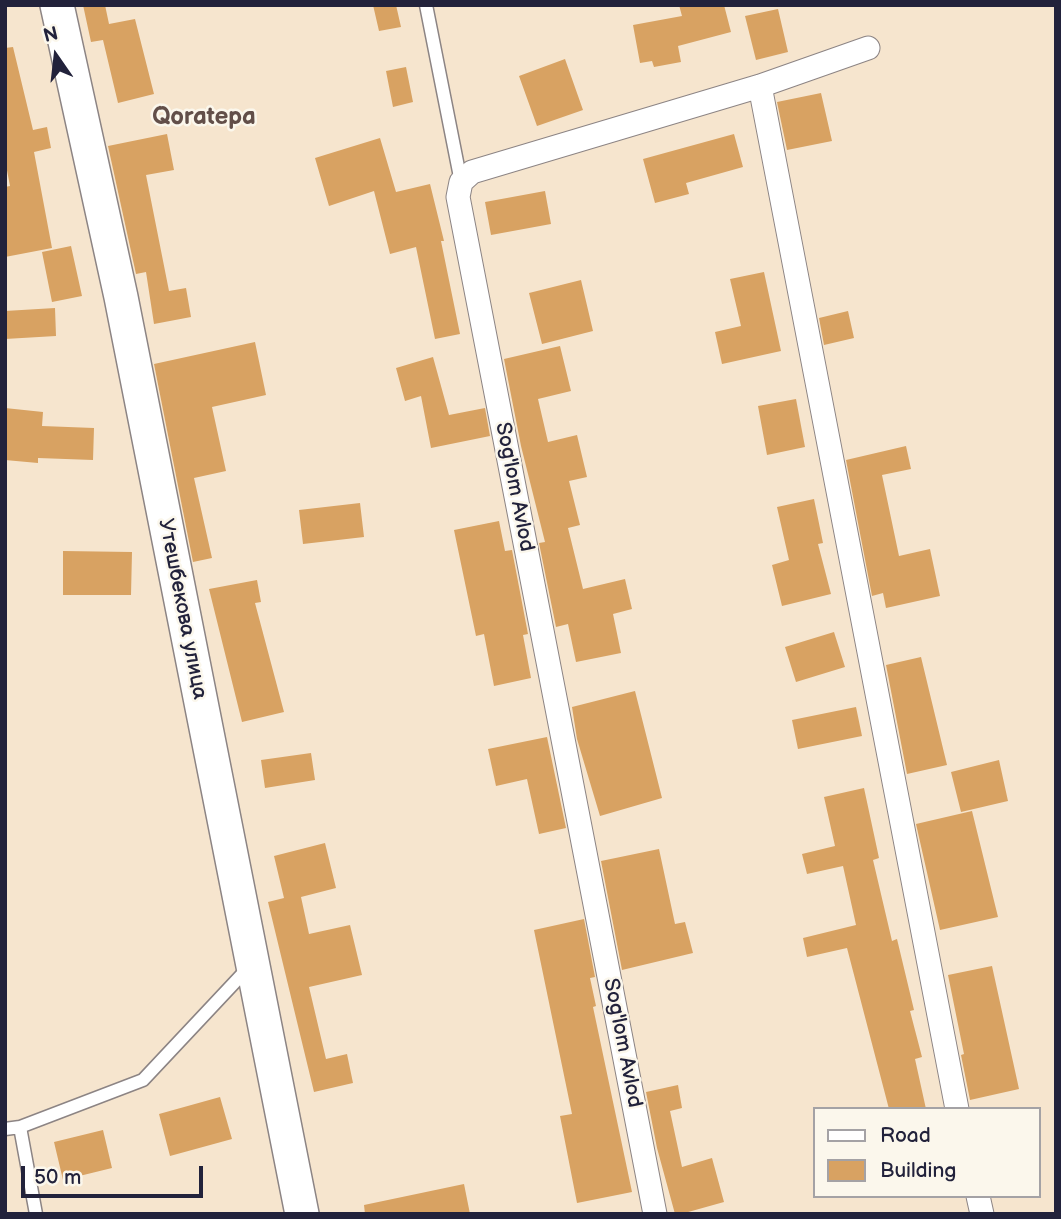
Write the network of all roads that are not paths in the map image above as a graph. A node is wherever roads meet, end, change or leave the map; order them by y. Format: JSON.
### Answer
{"nodes":[{"id":1,"x":57,"y":5,"type":"edge"},
{"id":2,"x":426,"y":5,"type":"edge"},
{"id":3,"x":868,"y":48,"type":"dead end"},
{"id":4,"x":760,"y":86,"type":"junction"},
{"id":5,"x":461,"y":181,"type":"junction"},
{"id":6,"x":252,"y":963,"type":"junction"},
{"id":7,"x":957,"y":1107,"type":"edge"},
{"id":8,"x":20,"y":1127,"type":"junction"},
{"id":9,"x":5,"y":1129,"type":"edge"},
{"id":10,"x":36,"y":1214,"type":"edge"},
{"id":11,"x":302,"y":1214,"type":"edge"},
{"id":12,"x":654,"y":1214,"type":"edge"}],
"edges":[{"from":1,"to":6,"type":"main road","name":"Утешбекова улица"},
{"from":2,"to":5,"type":"lane"},
{"from":3,"to":4,"type":"street"},
{"from":4,"to":5,"type":"street"},
{"from":4,"to":7,"type":"street"},
{"from":5,"to":12,"type":"street","name":"Sog'lom Avlod"},
{"from":6,"to":8,"type":"lane"},
{"from":6,"to":11,"type":"main road","name":"Утешбекова улица"},
{"from":8,"to":9,"type":"lane"},
{"from":8,"to":10,"type":"lane"}]}
